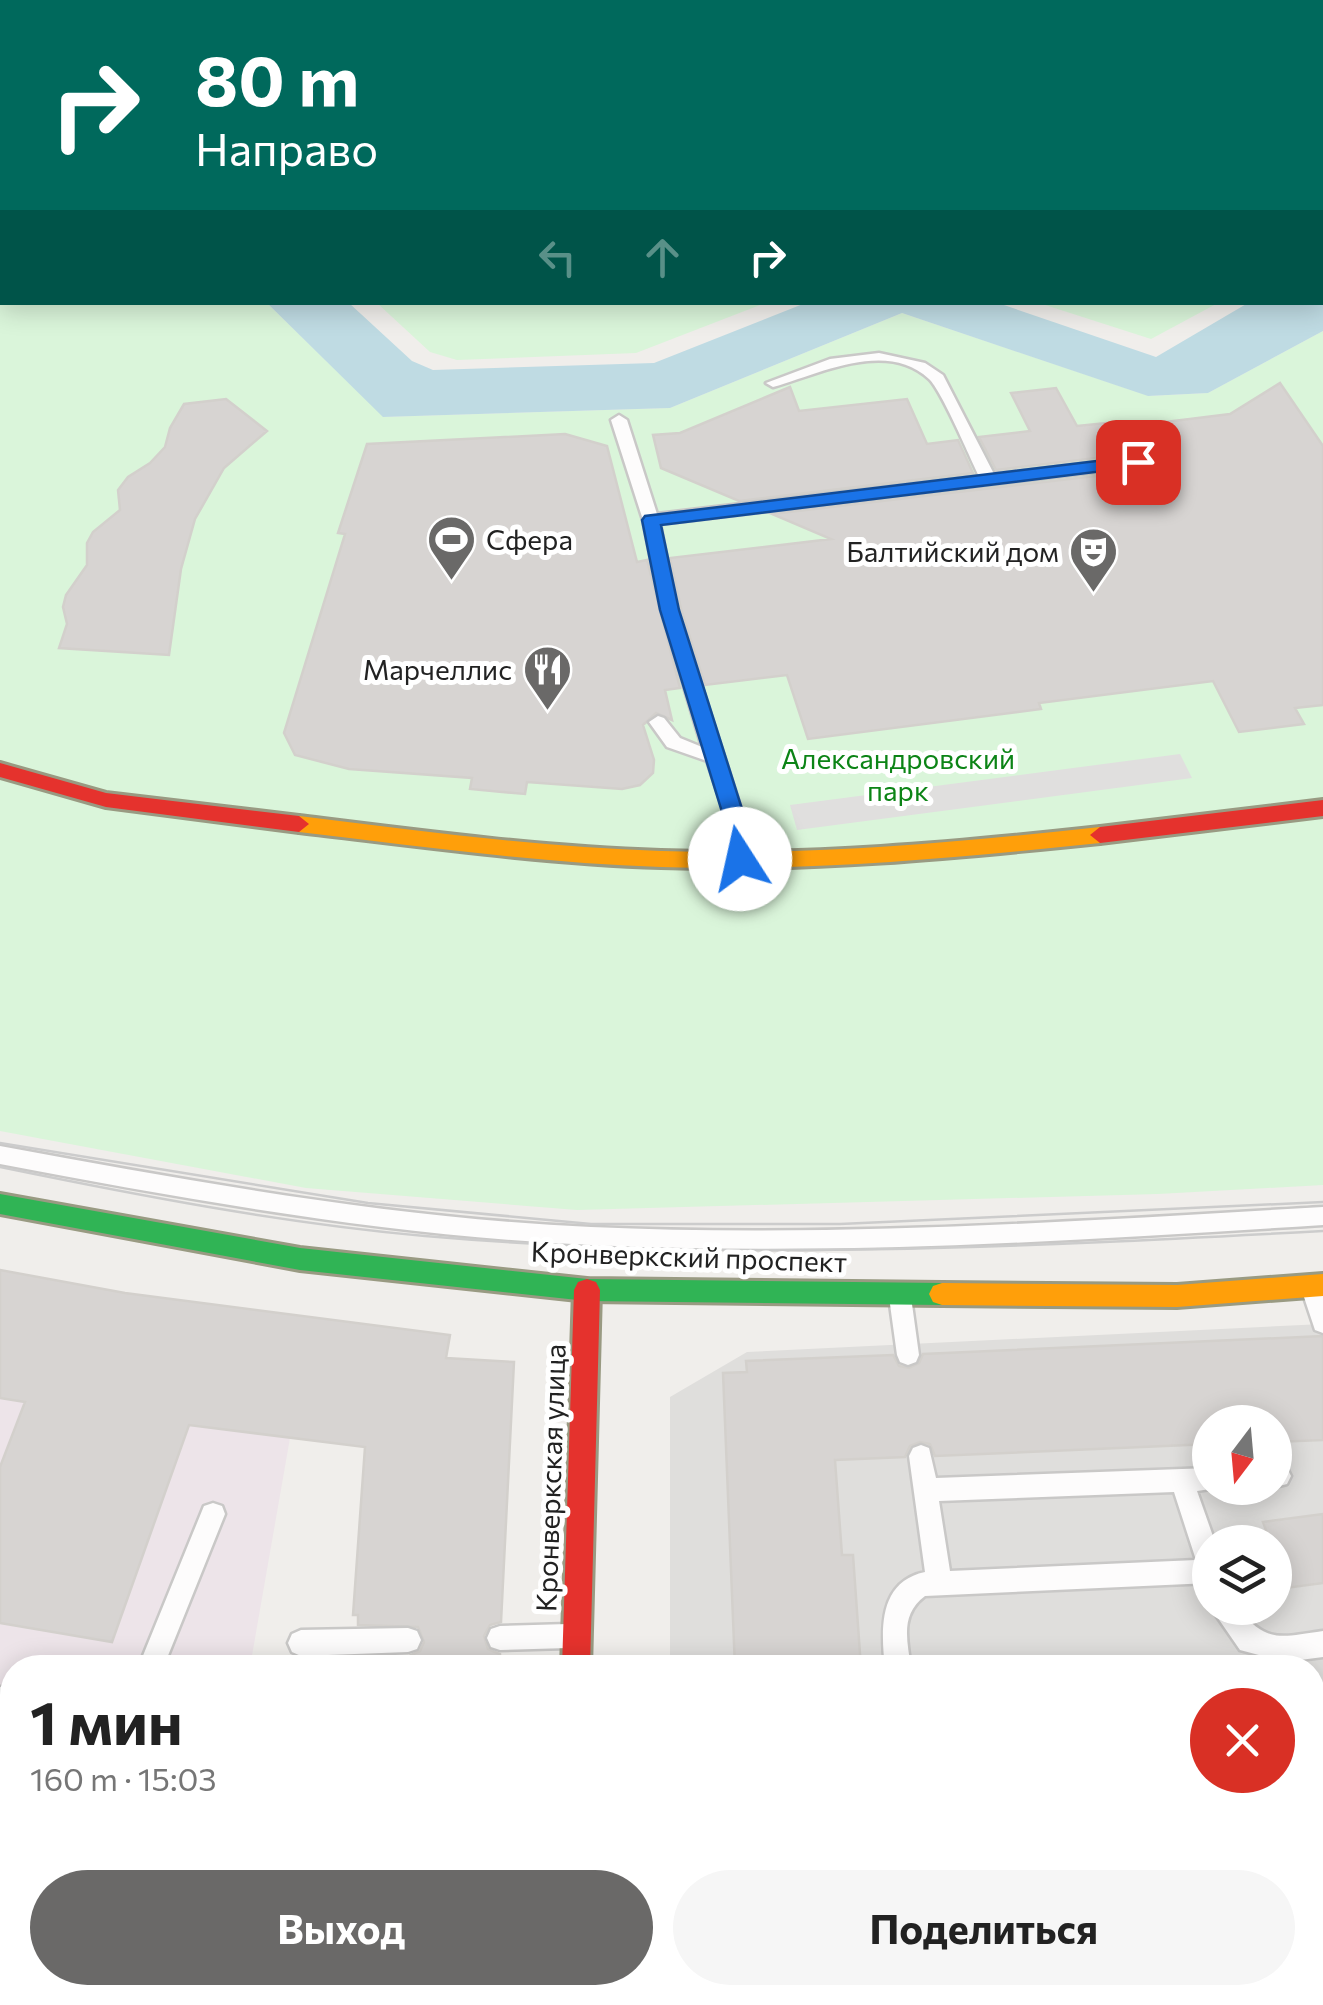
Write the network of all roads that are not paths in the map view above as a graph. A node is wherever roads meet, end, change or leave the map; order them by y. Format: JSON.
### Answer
{"nodes":[{"id":1,"x":773,"y":382,"type":"dead end"},
{"id":2,"x":619,"y":420,"type":"dead end"},
{"id":3,"x":1138,"y":462,"type":"dead end"},
{"id":4,"x":989,"y":480,"type":"junction"},
{"id":5,"x":651,"y":520,"type":"junction"},
{"id":6,"x":658,"y":722,"type":"dead end"},
{"id":7,"x":714,"y":757,"type":"junction"},
{"id":8,"x":0,"y":770,"type":"edge"},
{"id":9,"x":1323,"y":808,"type":"edge"},
{"id":10,"x":740,"y":859,"type":"junction"},
{"id":11,"x":0,"y":1156,"type":"edge"},
{"id":12,"x":0,"y":1204,"type":"edge"},
{"id":13,"x":1323,"y":1216,"type":"edge"},
{"id":14,"x":1317,"y":1285,"type":"edge"},
{"id":15,"x":587,"y":1290,"type":"junction"},
{"id":16,"x":900,"y":1293,"type":"junction"},
{"id":17,"x":1323,"y":1322,"type":"edge"},
{"id":18,"x":908,"y":1355,"type":"dead end"},
{"id":19,"x":921,"y":1456,"type":"dead end"},
{"id":20,"x":1182,"y":1480,"type":"junction"},
{"id":21,"x":1192,"y":1480,"type":"edge"},
{"id":22,"x":926,"y":1490,"type":"junction"},
{"id":23,"x":212,"y":1514,"type":"dead end"},
{"id":24,"x":1196,"y":1525,"type":"edge"},
{"id":25,"x":1192,"y":1569,"type":"edge"},
{"id":26,"x":939,"y":1583,"type":"junction"},
{"id":27,"x":1236,"y":1625,"type":"edge"},
{"id":28,"x":577,"y":1636,"type":"junction"},
{"id":29,"x":500,"y":1638,"type":"dead end"},
{"id":30,"x":408,"y":1640,"type":"dead end"},
{"id":31,"x":301,"y":1643,"type":"dead end"},
{"id":32,"x":1323,"y":1644,"type":"edge"},
{"id":33,"x":155,"y":1655,"type":"edge"},
{"id":34,"x":576,"y":1655,"type":"edge"},
{"id":35,"x":896,"y":1655,"type":"edge"}],
"edges":[{"from":1,"to":4,"type":"lane"},
{"from":2,"to":5,"type":"lane"},
{"from":3,"to":4,"type":"lane"},
{"from":4,"to":5,"type":"lane"},
{"from":5,"to":7,"type":"lane"},
{"from":6,"to":7,"type":"lane"},
{"from":7,"to":10,"type":"lane"},
{"from":8,"to":10,"type":"street"},
{"from":9,"to":10,"type":"street"},
{"from":11,"to":13,"type":"lane"},
{"from":12,"to":15,"type":"street","name":"Кронверкский проспект"},
{"from":14,"to":16,"type":"street","name":"Кронверкский проспект"},
{"from":14,"to":17,"type":"lane"},
{"from":15,"to":16,"type":"street","name":"Кронверкский проспект"},
{"from":15,"to":28,"type":"street","name":"Кронверкская улица"},
{"from":16,"to":18,"type":"lane"},
{"from":19,"to":22,"type":"lane"},
{"from":20,"to":21,"type":"lane"},
{"from":20,"to":22,"type":"lane"},
{"from":20,"to":24,"type":"lane"},
{"from":22,"to":26,"type":"lane"},
{"from":23,"to":33,"type":"lane"},
{"from":25,"to":26,"type":"lane"},
{"from":26,"to":35,"type":"lane"},
{"from":27,"to":32,"type":"lane"},
{"from":28,"to":29,"type":"lane"},
{"from":28,"to":34,"type":"street","name":"Кронверкская улица"},
{"from":30,"to":31,"type":"lane"}]}
